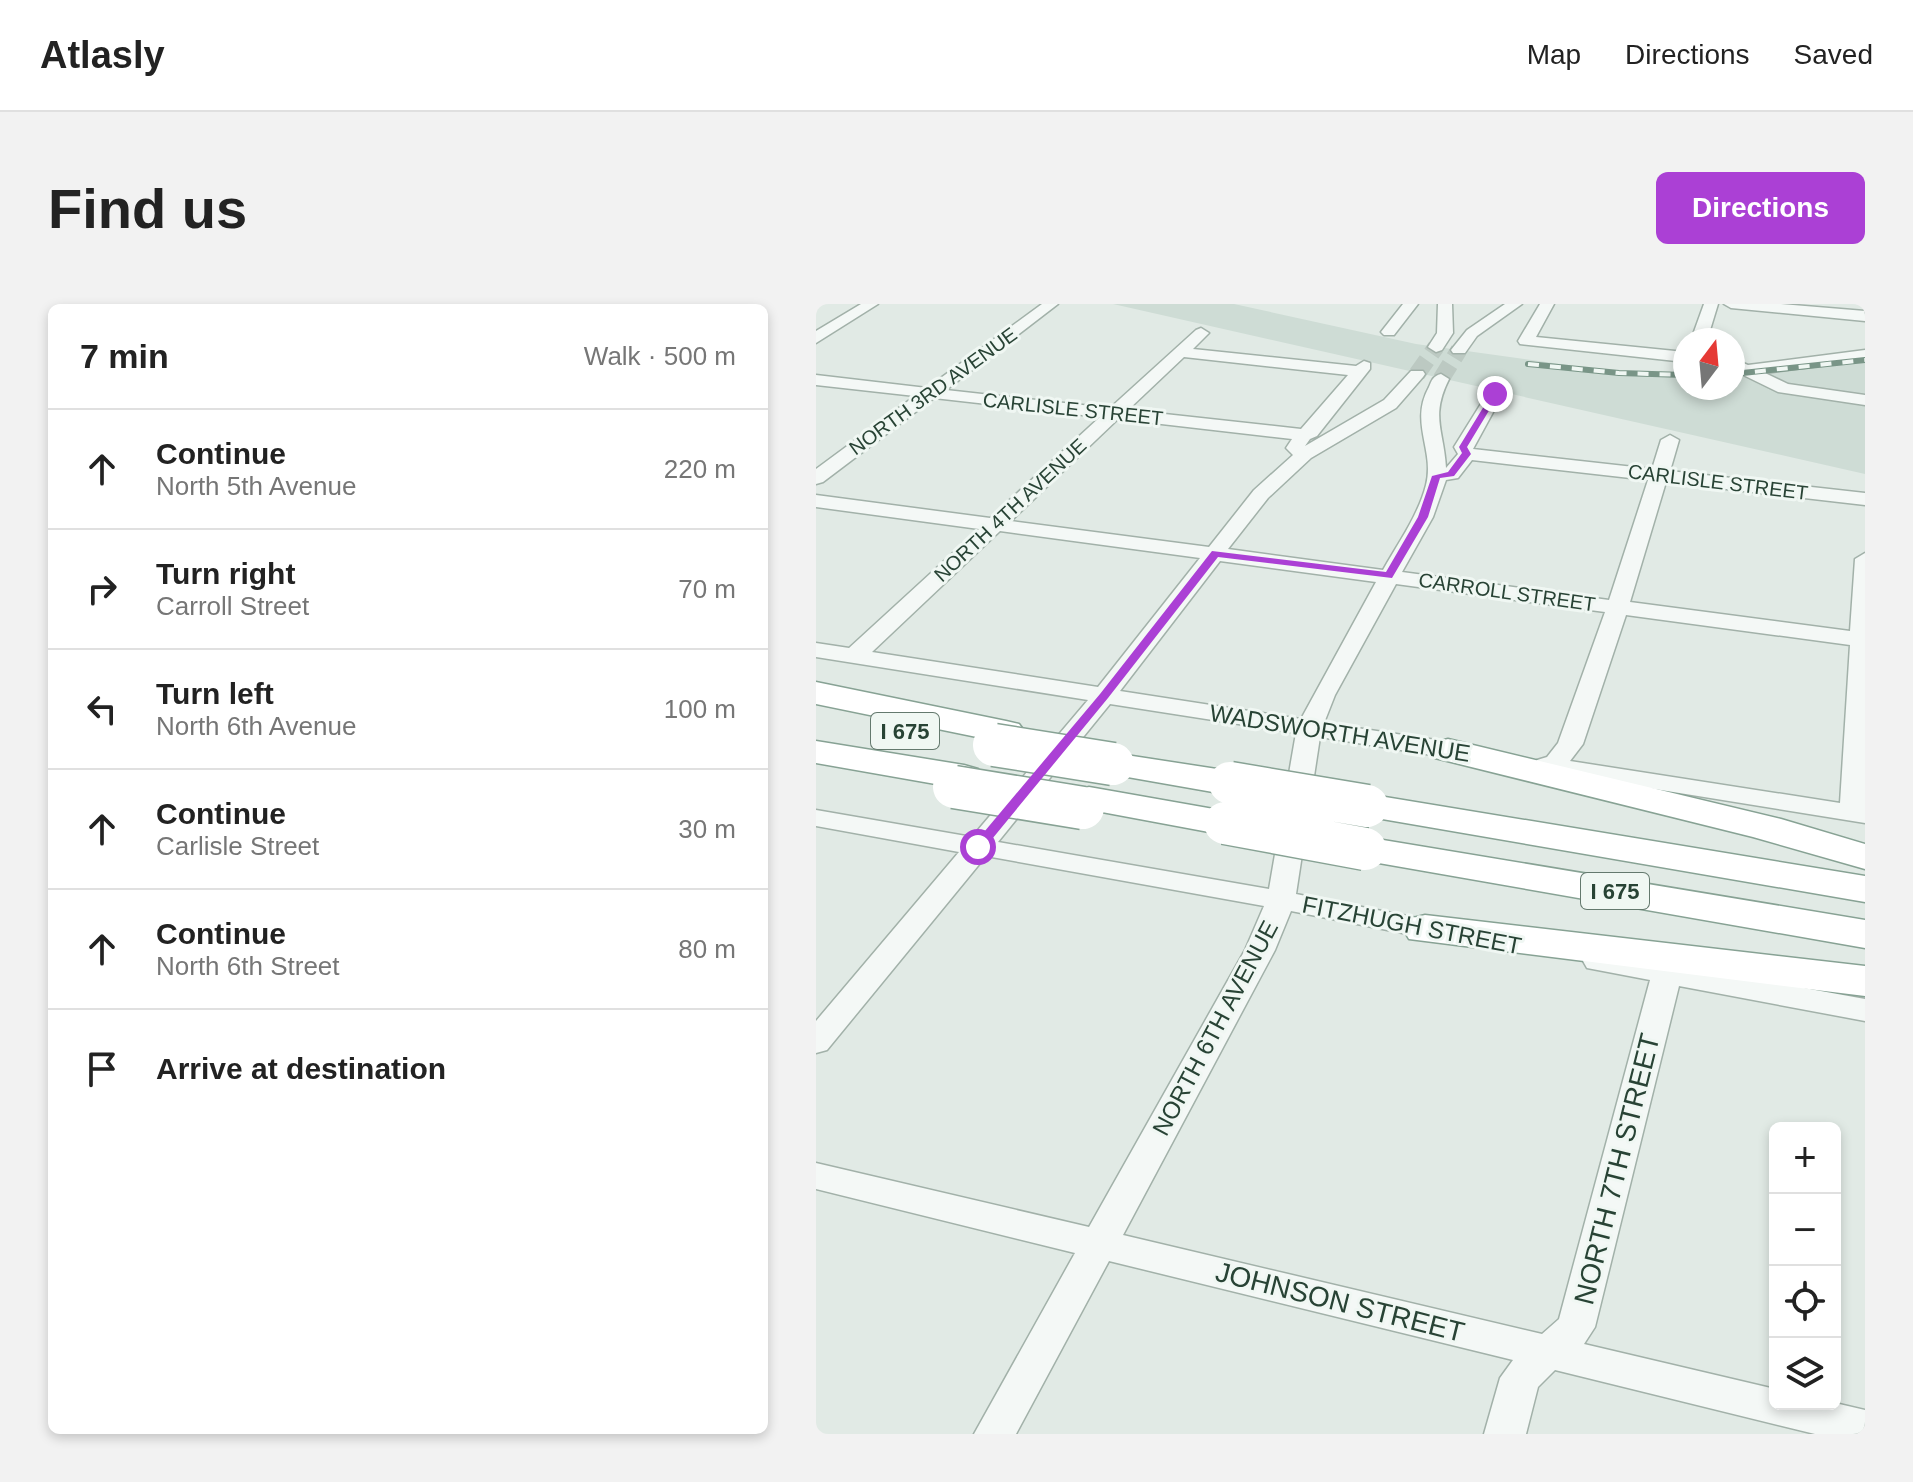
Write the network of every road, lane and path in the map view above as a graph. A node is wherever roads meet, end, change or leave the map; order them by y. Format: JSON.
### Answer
{"nodes":[{"id":1,"x":871,"y":304,"type":"edge"},
{"id":2,"x":1017,"y":304,"type":"edge"},
{"id":3,"x":1411,"y":304,"type":"edge"},
{"id":4,"x":1445,"y":304,"type":"edge"},
{"id":5,"x":1515,"y":304,"type":"edge"},
{"id":6,"x":1547,"y":304,"type":"edge"},
{"id":7,"x":1711,"y":304,"type":"edge"},
{"id":8,"x":1731,"y":304,"type":"edge"},
{"id":9,"x":1047,"y":307,"type":"edge"},
{"id":10,"x":1865,"y":316,"type":"edge"},
{"id":11,"x":1703,"y":328,"type":"edge"},
{"id":12,"x":1389,"y":332,"type":"dead end"},
{"id":13,"x":1201,"y":333,"type":"dead end"},
{"id":14,"x":816,"y":338,"type":"edge"},
{"id":15,"x":1436,"y":347,"type":"tunnel mouth"},
{"id":16,"x":1459,"y":350,"type":"tunnel mouth"},
{"id":17,"x":1180,"y":352,"type":"junction"},
{"id":18,"x":1865,"y":355,"type":"edge"},
{"id":19,"x":1673,"y":356,"type":"edge"},
{"id":20,"x":1745,"y":366,"type":"edge"},
{"id":21,"x":1745,"y":370,"type":"edge"},
{"id":22,"x":1417,"y":374,"type":"tunnel mouth"},
{"id":23,"x":1441,"y":379,"type":"tunnel mouth"},
{"id":24,"x":816,"y":380,"type":"edge"},
{"id":25,"x":930,"y":393,"type":"junction"},
{"id":26,"x":1495,"y":394,"type":"dead end"},
{"id":27,"x":1865,"y":400,"type":"edge"},
{"id":28,"x":1113,"y":413,"type":"junction"},
{"id":29,"x":1670,"y":440,"type":"dead end"},
{"id":30,"x":1304,"y":444,"type":"junction"},
{"id":31,"x":1467,"y":454,"type":"junction"},
{"id":32,"x":1657,"y":475,"type":"junction"},
{"id":33,"x":1437,"y":476,"type":"junction"},
{"id":34,"x":816,"y":478,"type":"edge"},
{"id":35,"x":1865,"y":499,"type":"edge"},
{"id":36,"x":816,"y":501,"type":"edge"},
{"id":37,"x":995,"y":524,"type":"junction"},
{"id":38,"x":1215,"y":553,"type":"junction"},
{"id":39,"x":1865,"y":559,"type":"edge"},
{"id":40,"x":1389,"y":576,"type":"junction"},
{"id":41,"x":1618,"y":607,"type":"junction"},
{"id":42,"x":1863,"y":640,"type":"edge"},
{"id":43,"x":816,"y":650,"type":"edge"},
{"id":44,"x":855,"y":655,"type":"junction"},
{"id":45,"x":816,"y":693,"type":"edge"},
{"id":46,"x":1104,"y":696,"type":"junction"},
{"id":47,"x":816,"y":716,"type":"edge"},
{"id":48,"x":1309,"y":728,"type":"junction"},
{"id":49,"x":1000,"y":739,"type":"junction"},
{"id":50,"x":1448,"y":750,"type":"junction"},
{"id":51,"x":816,"y":752,"type":"edge"},
{"id":52,"x":816,"y":767,"type":"edge"},
{"id":53,"x":1553,"y":767,"type":"junction"},
{"id":54,"x":959,"y":782,"type":"junction"},
{"id":55,"x":1859,"y":814,"type":"edge"},
{"id":56,"x":816,"y":818,"type":"edge"},
{"id":57,"x":978,"y":847,"type":"junction"},
{"id":58,"x":1865,"y":857,"type":"edge"},
{"id":59,"x":1865,"y":889,"type":"edge"},
{"id":60,"x":1281,"y":900,"type":"junction"},
{"id":61,"x":1425,"y":929,"type":"junction"},
{"id":62,"x":1865,"y":934,"type":"edge"},
{"id":63,"x":1667,"y":973,"type":"junction"},
{"id":64,"x":1865,"y":981,"type":"edge"},
{"id":65,"x":1865,"y":1010,"type":"edge"},
{"id":66,"x":816,"y":1042,"type":"edge"},
{"id":67,"x":816,"y":1176,"type":"edge"},
{"id":68,"x":1099,"y":1244,"type":"junction"},
{"id":69,"x":1548,"y":1352,"type":"junction"},
{"id":70,"x":1865,"y":1428,"type":"edge"},
{"id":71,"x":995,"y":1434,"type":"edge"},
{"id":72,"x":1505,"y":1434,"type":"edge"}],
"edges":[{"from":1,"to":14,"type":"street"},
{"from":2,"to":9,"type":"street"},
{"from":3,"to":12,"type":"street"},
{"from":4,"to":15,"type":"street"},
{"from":5,"to":16,"type":"street"},
{"from":6,"to":19,"type":"street"},
{"from":7,"to":11,"type":"street"},
{"from":8,"to":10,"type":"street"},
{"from":9,"to":25,"type":"street","name":"NORTH 3RD AVENUE"},
{"from":13,"to":17,"type":"street","name":"NORTH 4TH AVENUE"},
{"from":17,"to":28,"type":"street","name":"NORTH 4TH AVENUE"},
{"from":17,"to":30,"type":"street"},
{"from":18,"to":20,"type":"street"},
{"from":21,"to":27,"type":"street"},
{"from":22,"to":30,"type":"street"},
{"from":23,"to":33,"type":"street","name":"NORTH 6TH AVENUE"},
{"from":24,"to":25,"type":"street","name":"CARLISLE STREET"},
{"from":25,"to":28,"type":"street","name":"CARLISLE STREET"},
{"from":25,"to":34,"type":"street","name":"NORTH 3RD AVENUE"},
{"from":26,"to":31,"type":"street"},
{"from":28,"to":30,"type":"street","name":"CARLISLE STREET"},
{"from":28,"to":37,"type":"street","name":"NORTH 4TH AVENUE"},
{"from":29,"to":32,"type":"street"},
{"from":30,"to":38,"type":"street"},
{"from":31,"to":32,"type":"street","name":"CARLISLE STREET"},
{"from":31,"to":33,"type":"street"},
{"from":32,"to":35,"type":"street","name":"CARLISLE STREET"},
{"from":32,"to":41,"type":"street"},
{"from":33,"to":40,"type":"street","name":"NORTH 6TH AVENUE"},
{"from":36,"to":37,"type":"street","name":"CARROLL STREET"},
{"from":37,"to":38,"type":"street","name":"CARROLL STREET"},
{"from":37,"to":44,"type":"street","name":"NORTH 4TH AVENUE"},
{"from":38,"to":40,"type":"street","name":"CARROLL STREET"},
{"from":38,"to":46,"type":"street"},
{"from":39,"to":42,"type":"street"},
{"from":40,"to":41,"type":"street","name":"CARROLL STREET"},
{"from":40,"to":48,"type":"street","name":"NORTH 6TH AVENUE"},
{"from":41,"to":42,"type":"street","name":"CARROLL STREET"},
{"from":41,"to":53,"type":"street"},
{"from":42,"to":55,"type":"street"},
{"from":43,"to":44,"type":"street","name":"WADSWORTH AVENUE"},
{"from":44,"to":46,"type":"street","name":"WADSWORTH AVENUE"},
{"from":45,"to":49,"type":"highway"},
{"from":46,"to":48,"type":"street","name":"WADSWORTH AVENUE"},
{"from":46,"to":57,"type":"street"},
{"from":47,"to":49,"type":"highway","number":"I 675"},
{"from":48,"to":50,"type":"street","name":"WADSWORTH AVENUE"},
{"from":48,"to":60,"type":"street","name":"NORTH 6TH AVENUE"},
{"from":49,"to":59,"type":"highway","number":"I 675","bridge":true},
{"from":50,"to":53,"type":"street","name":"WADSWORTH AVENUE"},
{"from":50,"to":58,"type":"highway"},
{"from":51,"to":54,"type":"highway","number":"I 675"},
{"from":52,"to":54,"type":"highway"},
{"from":53,"to":55,"type":"street","name":"WADSWORTH AVENUE"},
{"from":54,"to":62,"type":"highway","number":"I 675","bridge":true},
{"from":56,"to":57,"type":"street","name":"FITZHUGH STREET"},
{"from":57,"to":60,"type":"street","name":"FITZHUGH STREET"},
{"from":57,"to":66,"type":"street"},
{"from":60,"to":61,"type":"street","name":"FITZHUGH STREET"},
{"from":60,"to":68,"type":"street","name":"NORTH 6TH AVENUE"},
{"from":61,"to":63,"type":"street","name":"FITZHUGH STREET"},
{"from":61,"to":64,"type":"highway"},
{"from":63,"to":65,"type":"street","name":"FITZHUGH STREET"},
{"from":63,"to":69,"type":"street","name":"NORTH 7TH STREET"},
{"from":67,"to":68,"type":"street","name":"JOHNSON STREET"},
{"from":68,"to":69,"type":"street","name":"JOHNSON STREET"},
{"from":68,"to":71,"type":"street","name":"NORTH 6TH AVENUE"},
{"from":69,"to":70,"type":"street","name":"JOHNSON STREET"},
{"from":69,"to":72,"type":"street","name":"NORTH 7TH STREET"}]}
